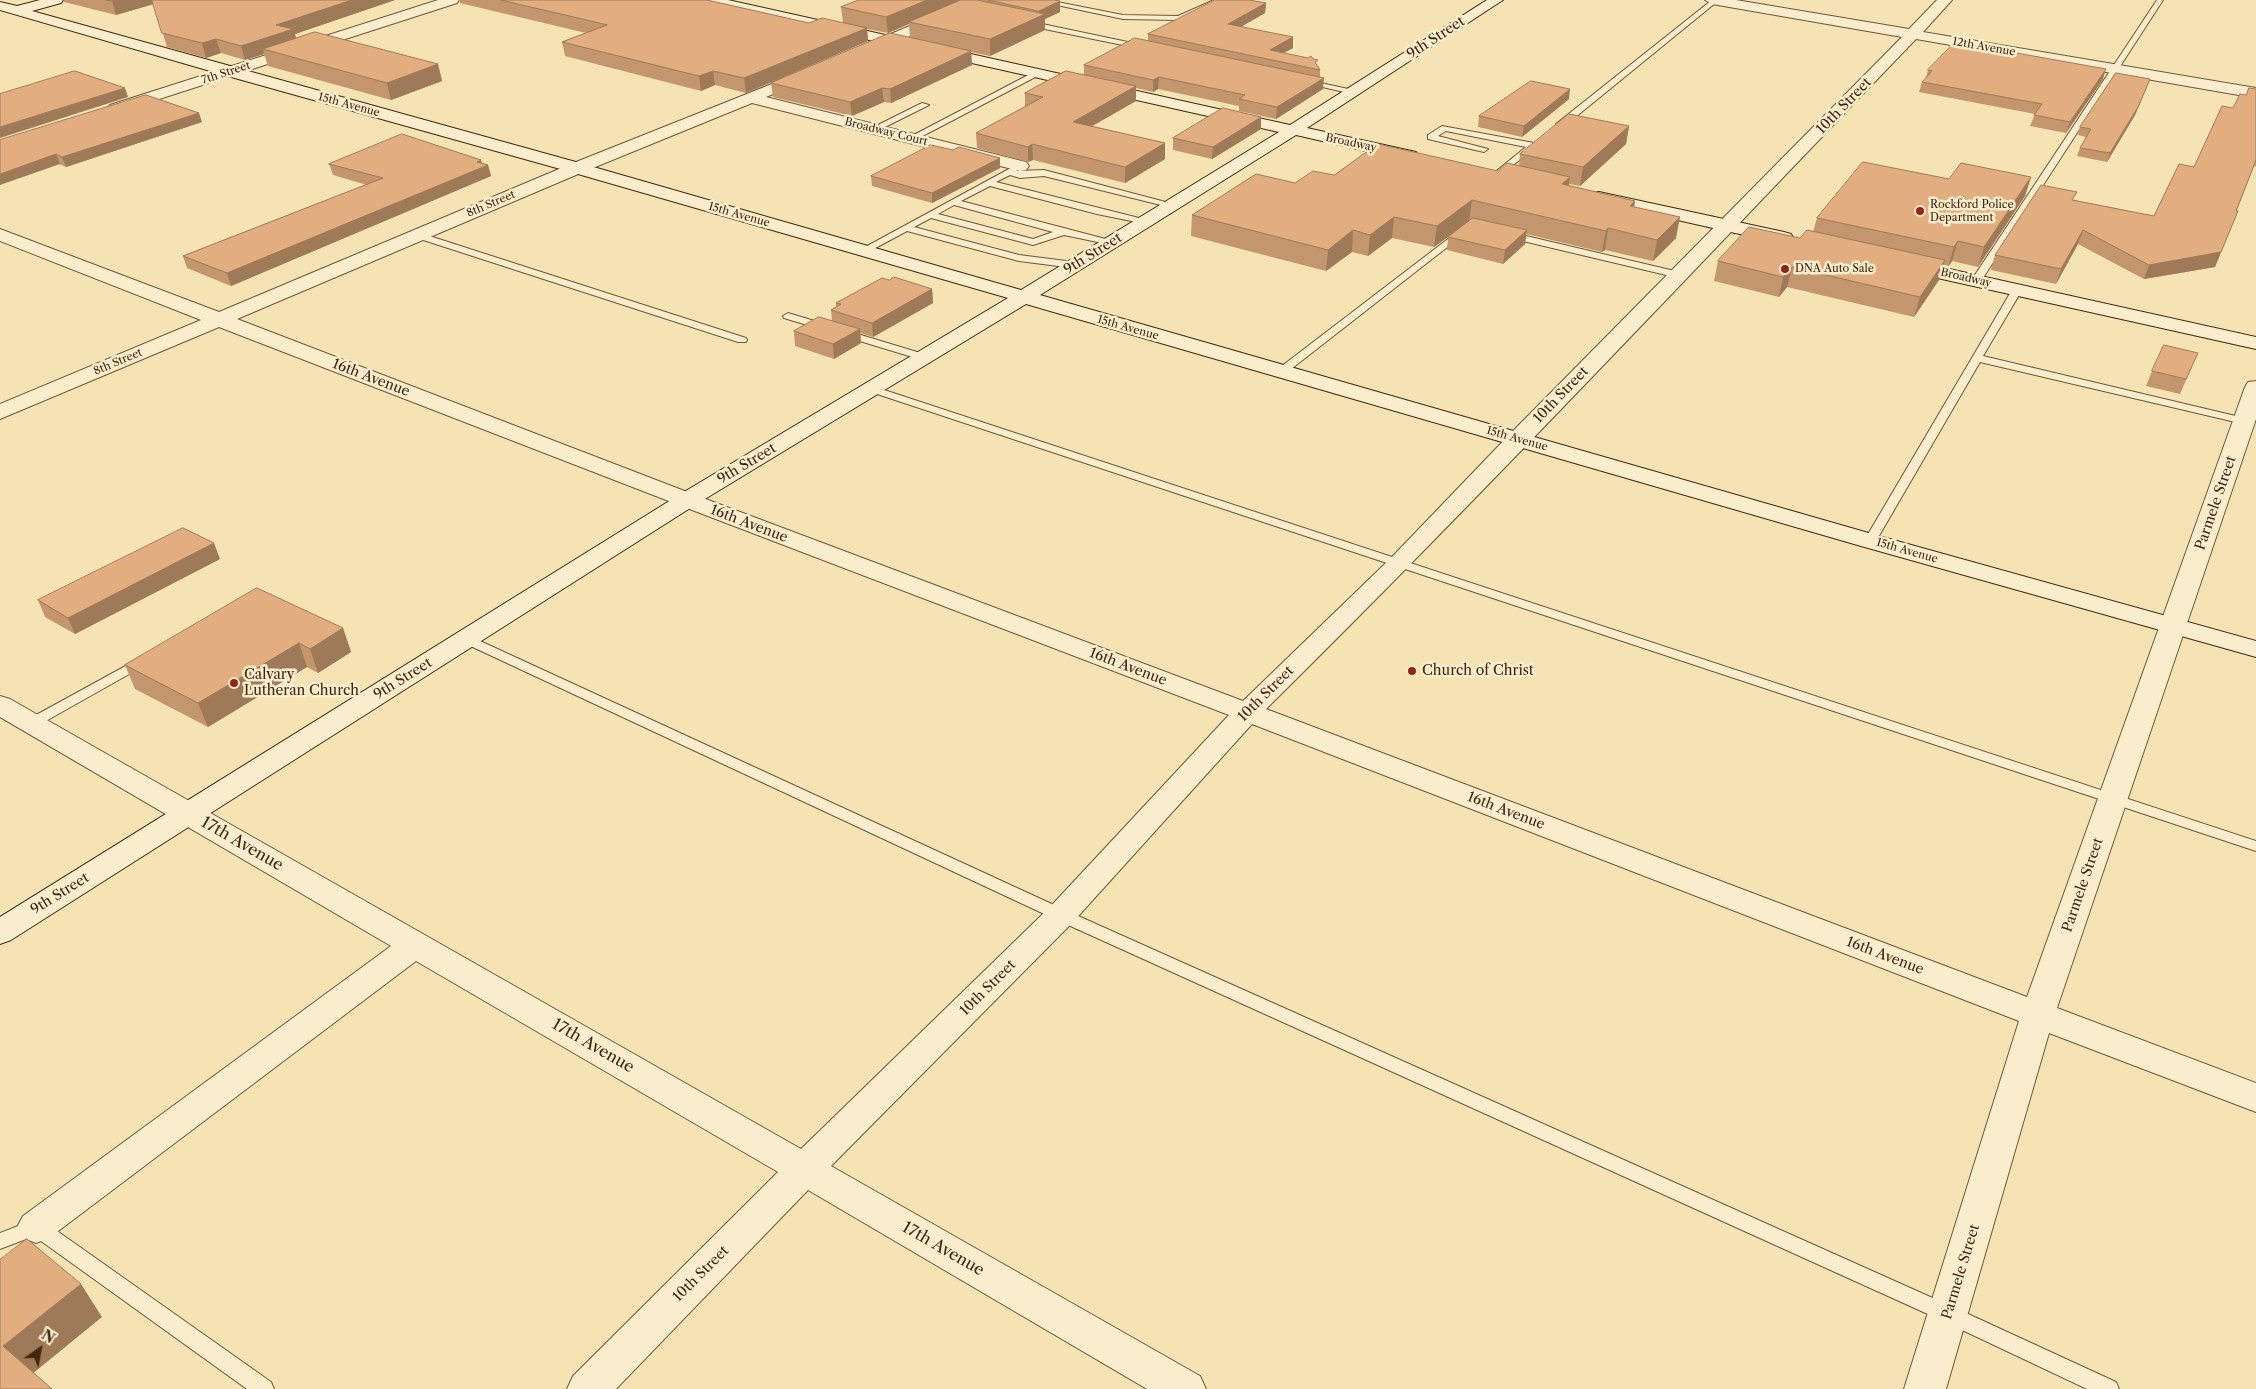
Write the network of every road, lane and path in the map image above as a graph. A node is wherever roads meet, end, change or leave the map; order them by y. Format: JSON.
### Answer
{"nodes":[{"id":1,"x":56,"y":0,"type":"edge"},
{"id":2,"x":452,"y":0,"type":"edge"},
{"id":3,"x":709,"y":0,"type":"edge"},
{"id":4,"x":1036,"y":0,"type":"edge"},
{"id":5,"x":1220,"y":0,"type":"edge"},
{"id":6,"x":1496,"y":0,"type":"edge"},
{"id":7,"x":1712,"y":0,"type":"edge"},
{"id":8,"x":1716,"y":0,"type":"edge"},
{"id":9,"x":1945,"y":0,"type":"edge"},
{"id":10,"x":2160,"y":0,"type":"edge"},
{"id":11,"x":975,"y":5,"type":"edge"},
{"id":12,"x":0,"y":6,"type":"edge"},
{"id":13,"x":17,"y":10,"type":"junction"},
{"id":14,"x":0,"y":15,"type":"edge"},
{"id":15,"x":1018,"y":21,"type":"edge"},
{"id":16,"x":1914,"y":34,"type":"junction"},
{"id":17,"x":890,"y":40,"type":"junction"},
{"id":18,"x":1152,"y":49,"type":"edge"},
{"id":19,"x":847,"y":58,"type":"edge"},
{"id":20,"x":821,"y":69,"type":"edge"},
{"id":21,"x":2116,"y":69,"type":"junction"},
{"id":22,"x":229,"y":72,"type":"junction"},
{"id":23,"x":1039,"y":73,"type":"junction"},
{"id":24,"x":1296,"y":80,"type":"edge"},
{"id":25,"x":1353,"y":92,"type":"junction"},
{"id":26,"x":2256,"y":93,"type":"edge"},
{"id":27,"x":752,"y":98,"type":"junction"},
{"id":28,"x":925,"y":104,"type":"dead end"},
{"id":29,"x":101,"y":113,"type":"edge"},
{"id":30,"x":874,"y":129,"type":"junction"},
{"id":31,"x":1293,"y":130,"type":"junction"},
{"id":32,"x":1548,"y":134,"type":"edge"},
{"id":33,"x":912,"y":138,"type":"junction"},
{"id":34,"x":1541,"y":140,"type":"edge"},
{"id":35,"x":1533,"y":146,"type":"junction"},
{"id":36,"x":1484,"y":149,"type":"dead end"},
{"id":37,"x":1429,"y":160,"type":"edge"},
{"id":38,"x":576,"y":168,"type":"junction"},
{"id":39,"x":1014,"y":169,"type":"junction"},
{"id":40,"x":1478,"y":171,"type":"edge"},
{"id":41,"x":1497,"y":175,"type":"junction"},
{"id":42,"x":1516,"y":179,"type":"edge"},
{"id":43,"x":988,"y":183,"type":"junction"},
{"id":44,"x":1584,"y":194,"type":"edge"},
{"id":45,"x":953,"y":202,"type":"junction"},
{"id":46,"x":1173,"y":205,"type":"junction"},
{"id":47,"x":930,"y":215,"type":"junction"},
{"id":48,"x":1146,"y":221,"type":"junction"},
{"id":49,"x":1728,"y":225,"type":"junction"},
{"id":50,"x":1469,"y":226,"type":"edge"},
{"id":51,"x":906,"y":228,"type":"junction"},
{"id":52,"x":1063,"y":232,"type":"junction"},
{"id":53,"x":1498,"y":233,"type":"edge"},
{"id":54,"x":0,"y":235,"type":"edge"},
{"id":55,"x":417,"y":235,"type":"junction"},
{"id":56,"x":1112,"y":242,"type":"junction"},
{"id":57,"x":1804,"y":242,"type":"edge"},
{"id":58,"x":863,"y":251,"type":"junction"},
{"id":59,"x":1890,"y":262,"type":"edge"},
{"id":60,"x":1074,"y":265,"type":"junction"},
{"id":61,"x":1678,"y":275,"type":"junction"},
{"id":62,"x":1976,"y":281,"type":"junction"},
{"id":63,"x":2017,"y":290,"type":"junction"},
{"id":64,"x":1022,"y":298,"type":"junction"},
{"id":65,"x":788,"y":316,"type":"dead end"},
{"id":66,"x":218,"y":318,"type":"junction"},
{"id":67,"x":742,"y":340,"type":"dead end"},
{"id":68,"x":2256,"y":343,"type":"edge"},
{"id":69,"x":923,"y":357,"type":"junction"},
{"id":70,"x":1977,"y":358,"type":"junction"},
{"id":71,"x":1282,"y":371,"type":"junction"},
{"id":72,"x":2256,"y":387,"type":"edge"},
{"id":73,"x":872,"y":389,"type":"junction"},
{"id":74,"x":0,"y":412,"type":"edge"},
{"id":75,"x":2244,"y":421,"type":"junction"},
{"id":76,"x":1518,"y":439,"type":"junction"},
{"id":77,"x":687,"y":500,"type":"junction"},
{"id":78,"x":1870,"y":541,"type":"junction"},
{"id":79,"x":1400,"y":563,"type":"junction"},
{"id":80,"x":2174,"y":626,"type":"junction"},
{"id":81,"x":467,"y":639,"type":"junction"},
{"id":82,"x":2256,"y":649,"type":"edge"},
{"id":83,"x":154,"y":654,"type":"edge"},
{"id":84,"x":0,"y":705,"type":"edge"},
{"id":85,"x":1247,"y":712,"type":"junction"},
{"id":86,"x":32,"y":723,"type":"junction"},
{"id":87,"x":2112,"y":799,"type":"junction"},
{"id":88,"x":189,"y":814,"type":"junction"},
{"id":89,"x":2256,"y":846,"type":"edge"},
{"id":90,"x":1062,"y":915,"type":"junction"},
{"id":91,"x":0,"y":932,"type":"edge"},
{"id":92,"x":416,"y":944,"type":"junction"},
{"id":93,"x":2038,"y":1014,"type":"junction"},
{"id":94,"x":2256,"y":1098,"type":"edge"},
{"id":95,"x":805,"y":1169,"type":"junction"},
{"id":96,"x":36,"y":1227,"type":"junction"},
{"id":97,"x":0,"y":1240,"type":"edge"},
{"id":98,"x":1948,"y":1314,"type":"junction"},
{"id":99,"x":264,"y":1389,"type":"edge"},
{"id":100,"x":588,"y":1389,"type":"edge"},
{"id":101,"x":1184,"y":1389,"type":"edge"},
{"id":102,"x":1925,"y":1389,"type":"edge"},
{"id":103,"x":2109,"y":1389,"type":"edge"}],
"edges":[{"from":1,"to":13,"type":"street"},
{"from":2,"to":22,"type":"street","name":"7th Street"},
{"from":3,"to":17,"type":"street","name":"Broadway"},
{"from":4,"to":5,"type":"lane"},
{"from":6,"to":25,"type":"street","name":"9th Street"},
{"from":7,"to":8,"type":"street","name":"12th Avenue"},
{"from":8,"to":16,"type":"street","name":"12th Avenue"},
{"from":8,"to":32,"type":"lane"},
{"from":9,"to":16,"type":"street","name":"10th Street"},
{"from":10,"to":21,"type":"lane"},
{"from":11,"to":17,"type":"street"},
{"from":12,"to":13,"type":"street","name":"15th Avenue"},
{"from":13,"to":14,"type":"street"},
{"from":13,"to":22,"type":"street","name":"15th Avenue"},
{"from":15,"to":18,"type":"lane"},
{"from":16,"to":21,"type":"street","name":"12th Avenue"},
{"from":16,"to":49,"type":"street","name":"10th Street"},
{"from":17,"to":19,"type":"street"},
{"from":17,"to":23,"type":"street","name":"Broadway"},
{"from":20,"to":27,"type":"street","name":"8th Street"},
{"from":21,"to":26,"type":"street","name":"12th Avenue"},
{"from":21,"to":62,"type":"lane"},
{"from":22,"to":29,"type":"street","name":"7th Street"},
{"from":22,"to":38,"type":"street","name":"15th Avenue"},
{"from":23,"to":31,"type":"street","name":"Broadway"},
{"from":23,"to":33,"type":"lane"},
{"from":24,"to":25,"type":"lane"},
{"from":25,"to":31,"type":"street","name":"9th Street"},
{"from":27,"to":30,"type":"street","name":"Broadway Court"},
{"from":27,"to":38,"type":"street","name":"8th Street"},
{"from":28,"to":30,"type":"lane"},
{"from":30,"to":33,"type":"street","name":"Broadway Court"},
{"from":31,"to":37,"type":"street","name":"Broadway"},
{"from":31,"to":46,"type":"street","name":"9th Street"},
{"from":33,"to":39,"type":"street","name":"Broadway Court"},
{"from":34,"to":35,"type":"lane"},
{"from":35,"to":36,"type":"lane"},
{"from":35,"to":41,"type":"lane"},
{"from":38,"to":55,"type":"street","name":"8th Street"},
{"from":38,"to":58,"type":"street","name":"15th Avenue"},
{"from":39,"to":43,"type":"lane"},
{"from":39,"to":46,"type":"lane"},
{"from":40,"to":41,"type":"street"},
{"from":41,"to":42,"type":"street"},
{"from":43,"to":45,"type":"lane"},
{"from":43,"to":48,"type":"lane"},
{"from":44,"to":49,"type":"street"},
{"from":45,"to":47,"type":"lane"},
{"from":45,"to":52,"type":"lane"},
{"from":46,"to":48,"type":"street","name":"9th Street"},
{"from":47,"to":51,"type":"lane"},
{"from":47,"to":52,"type":"lane"},
{"from":48,"to":56,"type":"street","name":"9th Street"},
{"from":49,"to":57,"type":"street"},
{"from":49,"to":61,"type":"street","name":"10th Street"},
{"from":50,"to":71,"type":"lane"},
{"from":51,"to":58,"type":"lane"},
{"from":51,"to":60,"type":"lane"},
{"from":52,"to":56,"type":"lane"},
{"from":53,"to":61,"type":"lane"},
{"from":54,"to":66,"type":"street","name":"16th Avenue"},
{"from":55,"to":66,"type":"street","name":"8th Street"},
{"from":55,"to":67,"type":"lane"},
{"from":56,"to":60,"type":"street","name":"9th Street"},
{"from":58,"to":64,"type":"street","name":"15th Avenue"},
{"from":59,"to":62,"type":"street","name":"Broadway"},
{"from":60,"to":64,"type":"street","name":"9th Street"},
{"from":61,"to":76,"type":"street","name":"10th Street"},
{"from":62,"to":63,"type":"street","name":"Broadway"},
{"from":63,"to":68,"type":"street","name":"Broadway"},
{"from":63,"to":70,"type":"lane"},
{"from":64,"to":69,"type":"street","name":"9th Street"},
{"from":64,"to":71,"type":"street","name":"15th Avenue"},
{"from":65,"to":69,"type":"lane"},
{"from":66,"to":74,"type":"street","name":"8th Street"},
{"from":66,"to":77,"type":"street","name":"16th Avenue"},
{"from":69,"to":73,"type":"street","name":"9th Street"},
{"from":70,"to":75,"type":"lane"},
{"from":70,"to":78,"type":"lane"},
{"from":71,"to":76,"type":"street","name":"15th Avenue"},
{"from":72,"to":75,"type":"street","name":"Parmele Street"},
{"from":73,"to":77,"type":"street","name":"9th Street"},
{"from":73,"to":79,"type":"lane"},
{"from":75,"to":80,"type":"street","name":"Parmele Street"},
{"from":76,"to":78,"type":"street","name":"15th Avenue"},
{"from":76,"to":79,"type":"street","name":"10th Street"},
{"from":77,"to":81,"type":"street","name":"9th Street"},
{"from":77,"to":85,"type":"street","name":"16th Avenue"},
{"from":78,"to":80,"type":"street","name":"15th Avenue"},
{"from":79,"to":85,"type":"street","name":"10th Street"},
{"from":79,"to":87,"type":"lane"},
{"from":80,"to":82,"type":"street","name":"15th Avenue"},
{"from":80,"to":87,"type":"street","name":"Parmele Street"},
{"from":81,"to":88,"type":"street","name":"9th Street"},
{"from":81,"to":90,"type":"lane"},
{"from":83,"to":86,"type":"lane"},
{"from":84,"to":86,"type":"street","name":"17th Avenue"},
{"from":85,"to":90,"type":"street","name":"10th Street"},
{"from":85,"to":93,"type":"street","name":"16th Avenue"},
{"from":86,"to":88,"type":"street","name":"17th Avenue"},
{"from":87,"to":89,"type":"lane"},
{"from":87,"to":93,"type":"street","name":"Parmele Street"},
{"from":88,"to":91,"type":"street","name":"9th Street"},
{"from":88,"to":92,"type":"street","name":"17th Avenue"},
{"from":90,"to":95,"type":"street","name":"10th Street"},
{"from":90,"to":98,"type":"lane"},
{"from":92,"to":95,"type":"street","name":"17th Avenue"},
{"from":92,"to":96,"type":"street"},
{"from":93,"to":94,"type":"street","name":"16th Avenue"},
{"from":93,"to":98,"type":"street","name":"Parmele Street"},
{"from":95,"to":100,"type":"street","name":"10th Street"},
{"from":95,"to":101,"type":"street","name":"17th Avenue"},
{"from":96,"to":97,"type":"lane"},
{"from":96,"to":99,"type":"lane"},
{"from":98,"to":102,"type":"street","name":"Parmele Street"},
{"from":98,"to":103,"type":"lane"}]}
